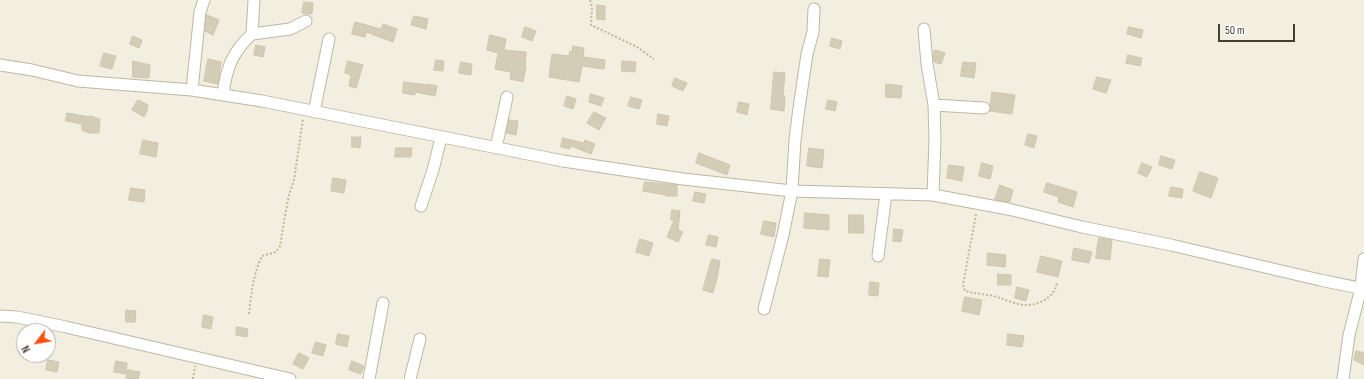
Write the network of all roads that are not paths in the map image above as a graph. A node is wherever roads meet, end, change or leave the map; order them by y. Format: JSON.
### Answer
{"nodes":[{"id":1,"x":204,"y":0,"type":"edge"},
{"id":2,"x":254,"y":0,"type":"edge"},
{"id":3,"x":814,"y":9,"type":"dead end"},
{"id":4,"x":306,"y":21,"type":"dead end"},
{"id":5,"x":924,"y":29,"type":"dead end"},
{"id":6,"x":252,"y":34,"type":"junction"},
{"id":7,"x":329,"y":39,"type":"dead end"},
{"id":8,"x":0,"y":64,"type":"edge"},
{"id":9,"x":192,"y":90,"type":"junction"},
{"id":10,"x":223,"y":95,"type":"junction"},
{"id":11,"x":507,"y":97,"type":"dead end"},
{"id":12,"x":934,"y":105,"type":"junction"},
{"id":13,"x":984,"y":108,"type":"dead end"},
{"id":14,"x":309,"y":111,"type":"junction"},
{"id":15,"x":441,"y":138,"type":"junction"},
{"id":16,"x":496,"y":148,"type":"junction"},
{"id":17,"x":792,"y":191,"type":"junction"},
{"id":18,"x":886,"y":194,"type":"junction"},
{"id":19,"x":933,"y":195,"type":"junction"},
{"id":20,"x":420,"y":206,"type":"dead end"},
{"id":21,"x":878,"y":256,"type":"dead end"},
{"id":22,"x":1364,"y":258,"type":"edge"},
{"id":23,"x":1362,"y":289,"type":"edge"},
{"id":24,"x":383,"y":303,"type":"dead end"},
{"id":25,"x":764,"y":309,"type":"dead end"},
{"id":26,"x":0,"y":316,"type":"edge"},
{"id":27,"x":420,"y":339,"type":"dead end"},
{"id":28,"x":260,"y":376,"type":"edge"},
{"id":29,"x":290,"y":379,"type":"edge"},
{"id":30,"x":369,"y":379,"type":"edge"},
{"id":31,"x":410,"y":379,"type":"edge"},
{"id":32,"x":1343,"y":379,"type":"edge"}],
"edges":[{"from":1,"to":9,"type":"street"},
{"from":2,"to":6,"type":"street"},
{"from":3,"to":17,"type":"street"},
{"from":4,"to":6,"type":"street"},
{"from":5,"to":12,"type":"street"},
{"from":6,"to":10,"type":"street"},
{"from":7,"to":14,"type":"street"},
{"from":8,"to":9,"type":"street"},
{"from":9,"to":10,"type":"street"},
{"from":10,"to":14,"type":"street"},
{"from":11,"to":16,"type":"street"},
{"from":12,"to":13,"type":"street"},
{"from":12,"to":19,"type":"street"},
{"from":14,"to":15,"type":"street"},
{"from":15,"to":16,"type":"street"},
{"from":15,"to":20,"type":"street"},
{"from":16,"to":17,"type":"street"},
{"from":17,"to":18,"type":"street"},
{"from":17,"to":25,"type":"street"},
{"from":18,"to":19,"type":"street"},
{"from":18,"to":21,"type":"street"},
{"from":19,"to":23,"type":"street"},
{"from":22,"to":23,"type":"street"},
{"from":23,"to":32,"type":"street"},
{"from":24,"to":30,"type":"street"},
{"from":26,"to":28,"type":"street"},
{"from":27,"to":31,"type":"street"},
{"from":28,"to":29,"type":"street"}]}
